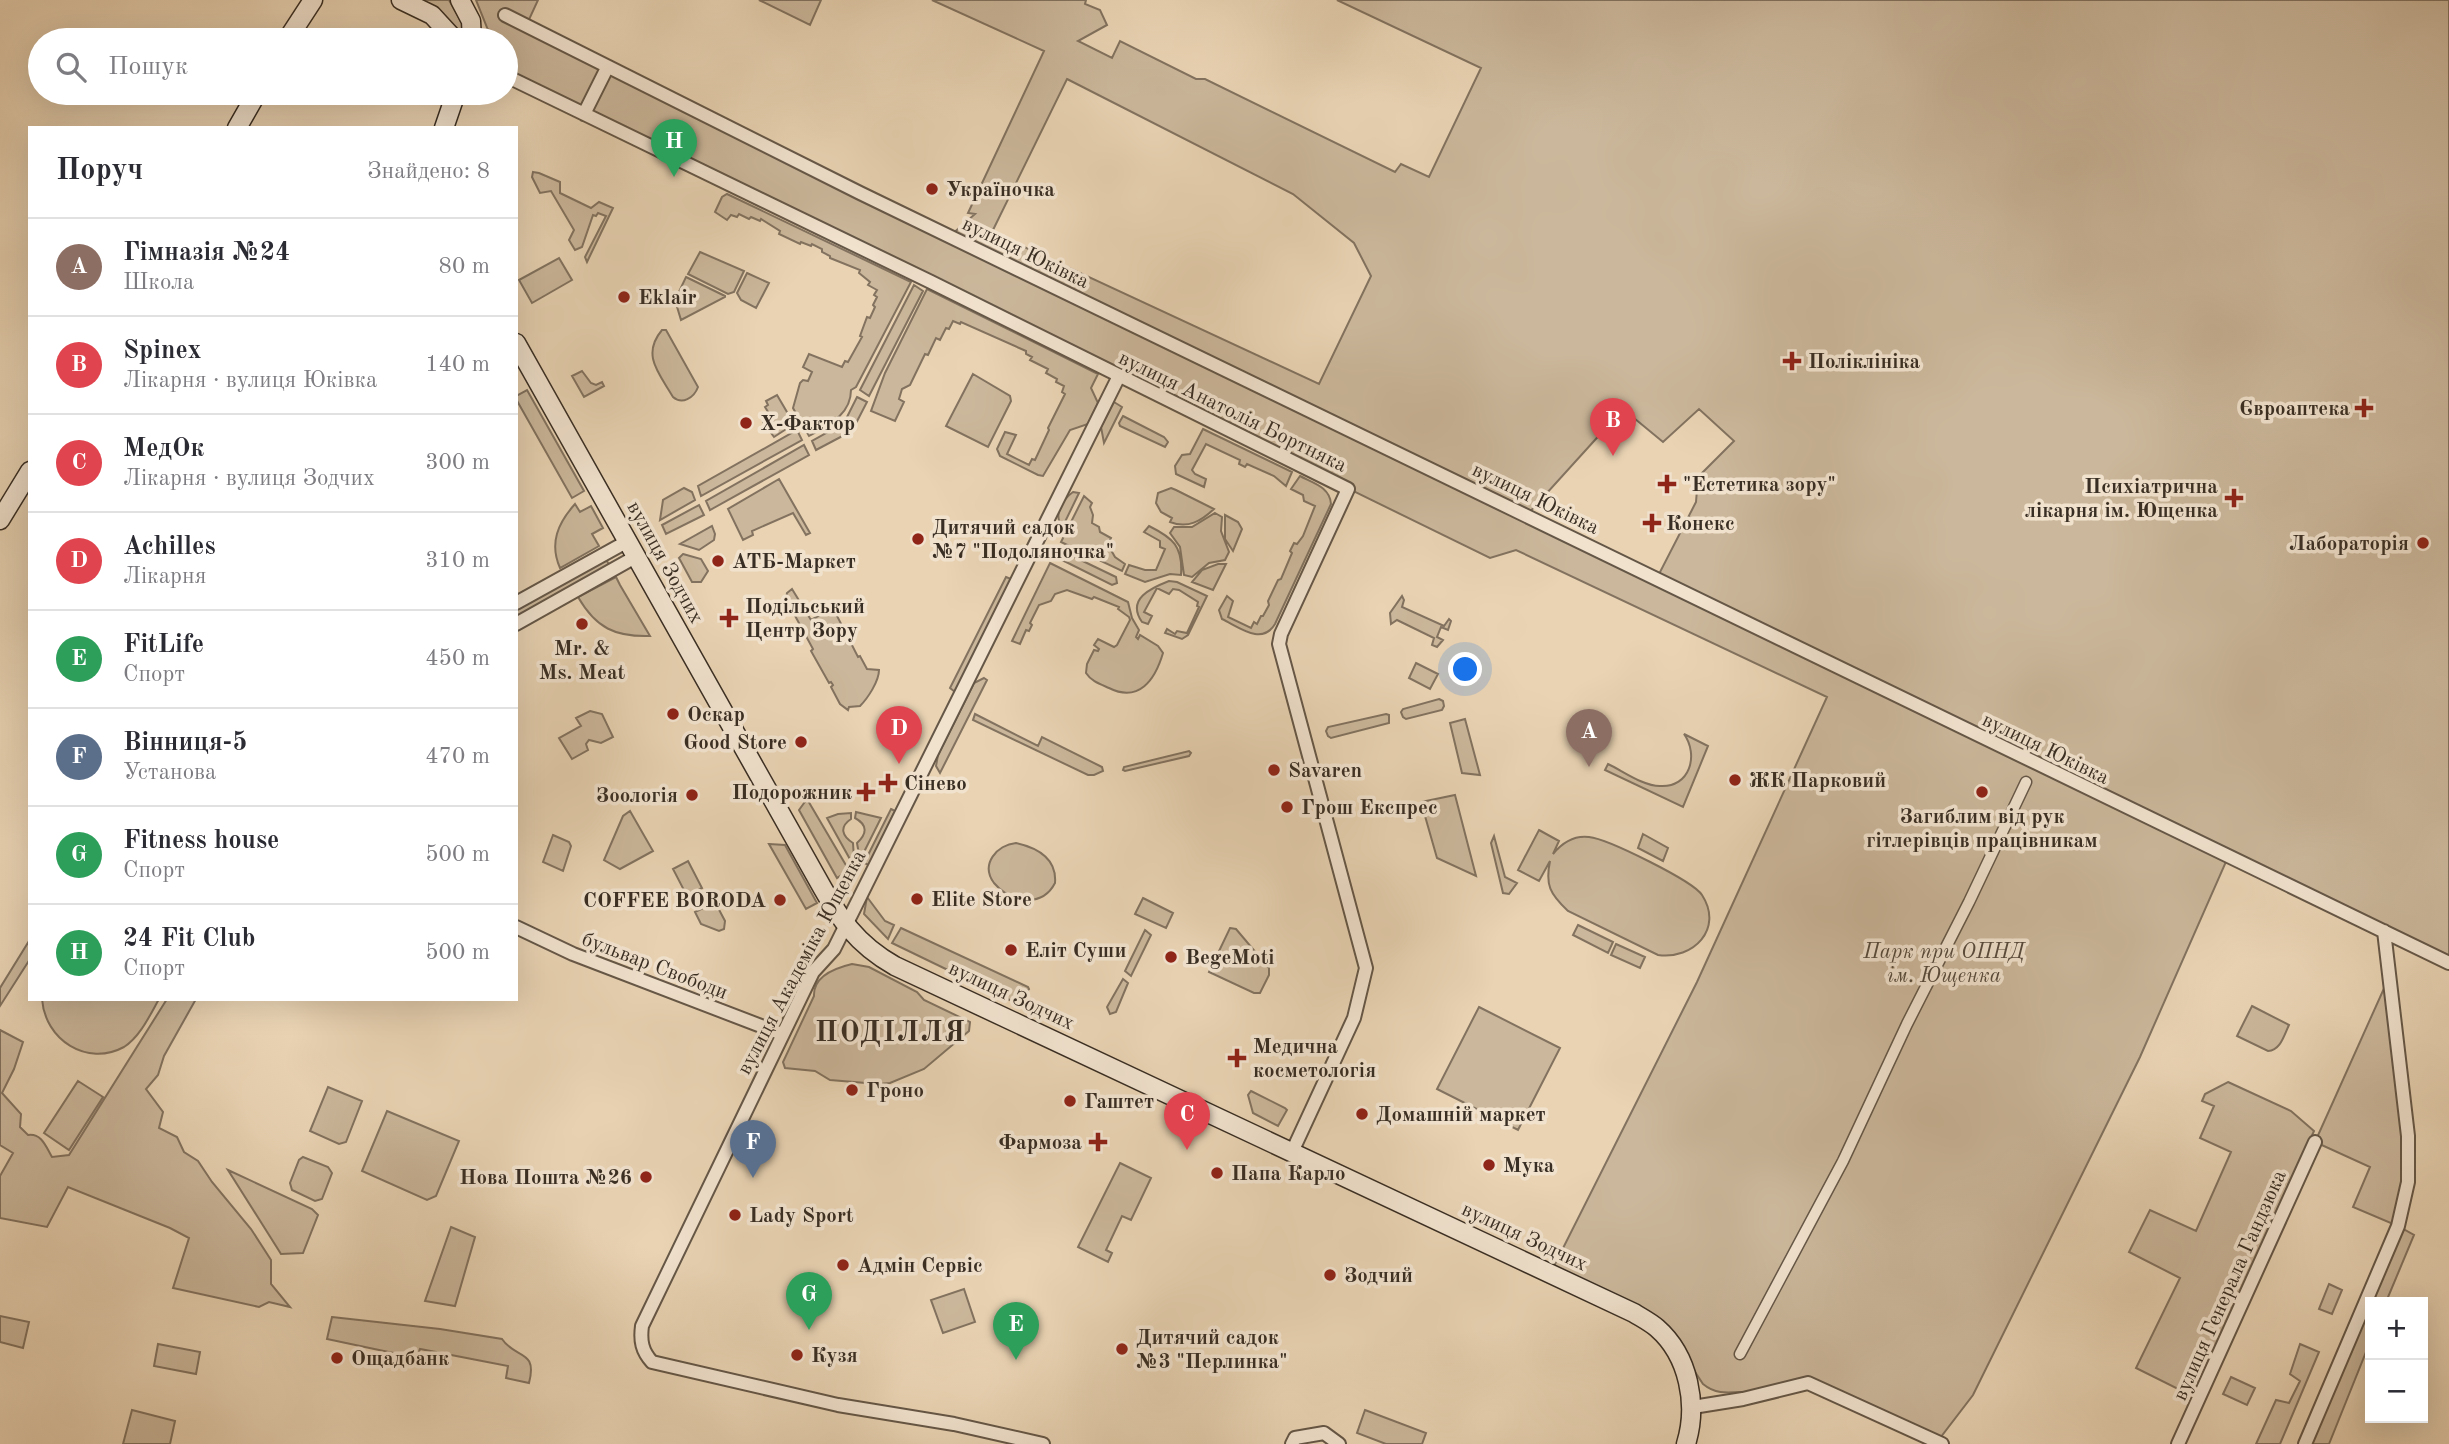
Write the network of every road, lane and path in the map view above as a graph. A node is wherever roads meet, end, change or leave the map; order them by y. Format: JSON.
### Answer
{"nodes":[{"id":1,"x":313,"y":0,"type":"edge"},
{"id":2,"x":401,"y":0,"type":"edge"},
{"id":3,"x":460,"y":0,"type":"edge"},
{"id":4,"x":505,"y":15,"type":"dead end"},
{"id":5,"x":295,"y":28,"type":"edge"},
{"id":6,"x":444,"y":28,"type":"edge"},
{"id":7,"x":471,"y":28,"type":"edge"},
{"id":8,"x":607,"y":68,"type":"junction"},
{"id":9,"x":518,"y":82,"type":"edge"},
{"id":10,"x":250,"y":105,"type":"edge"},
{"id":11,"x":452,"y":105,"type":"edge"},
{"id":12,"x":584,"y":114,"type":"junction"},
{"id":13,"x":238,"y":126,"type":"edge"},
{"id":14,"x":445,"y":126,"type":"edge"},
{"id":15,"x":518,"y":347,"type":"edge"},
{"id":16,"x":1119,"y":376,"type":"junction"},
{"id":17,"x":28,"y":474,"type":"edge"},
{"id":18,"x":0,"y":520,"type":"edge"},
{"id":19,"x":633,"y":548,"type":"junction"},
{"id":20,"x":518,"y":602,"type":"edge"},
{"id":21,"x":518,"y":623,"type":"edge"},
{"id":22,"x":2026,"y":782,"type":"dead end"},
{"id":23,"x":845,"y":925,"type":"junction"},
{"id":24,"x":518,"y":928,"type":"edge"},
{"id":25,"x":2384,"y":931,"type":"junction"},
{"id":26,"x":2449,"y":963,"type":"edge"},
{"id":27,"x":782,"y":1034,"type":"junction"},
{"id":28,"x":2315,"y":1142,"type":"dead end"},
{"id":29,"x":1292,"y":1152,"type":"junction"},
{"id":30,"x":1740,"y":1354,"type":"dead end"},
{"id":31,"x":1693,"y":1407,"type":"junction"},
{"id":32,"x":1043,"y":1444,"type":"edge"},
{"id":33,"x":1292,"y":1444,"type":"edge"},
{"id":34,"x":1339,"y":1444,"type":"edge"},
{"id":35,"x":1686,"y":1444,"type":"edge"},
{"id":36,"x":1942,"y":1444,"type":"edge"},
{"id":37,"x":2178,"y":1444,"type":"edge"},
{"id":38,"x":2305,"y":1444,"type":"edge"}],
"edges":[{"from":1,"to":5,"type":"main road"},
{"from":2,"to":6,"type":"main road"},
{"from":3,"to":7,"type":"main road"},
{"from":4,"to":8,"type":"street","name":"вулиця Юківка"},
{"from":8,"to":12,"type":"street"},
{"from":8,"to":25,"type":"street","name":"вулиця Юківка"},
{"from":9,"to":12,"type":"street","name":"вулиця Анатолія Бортняка"},
{"from":10,"to":13,"type":"main road"},
{"from":11,"to":14,"type":"main road"},
{"from":12,"to":16,"type":"street","name":"вулиця Анатолія Бортняка"},
{"from":15,"to":19,"type":"main road","name":"вулиця Зодчих"},
{"from":16,"to":23,"type":"street","name":"вулиця Академіка Ющенка"},
{"from":16,"to":29,"type":"street","name":"вулиця Анатолія Бортняка"},
{"from":17,"to":18,"type":"main road"},
{"from":19,"to":20,"type":"street"},
{"from":19,"to":21,"type":"street"},
{"from":19,"to":23,"type":"main road","name":"вулиця Зодчих"},
{"from":22,"to":30,"type":"street"},
{"from":23,"to":27,"type":"street","name":"вулиця Академіка Ющенка"},
{"from":23,"to":29,"type":"main road","name":"вулиця Зодчих"},
{"from":24,"to":27,"type":"street","name":"бульвар Свободи"},
{"from":25,"to":26,"type":"street","name":"вулиця Юківка"},
{"from":25,"to":38,"type":"street"},
{"from":27,"to":32,"type":"street","name":"вулиця Академіка Ющенка"},
{"from":28,"to":37,"type":"street","name":"вулиця Генерала Гандзюка"},
{"from":29,"to":31,"type":"main road","name":"вулиця Зодчих"},
{"from":31,"to":35,"type":"main road","name":"вулиця Зодчих"},
{"from":31,"to":36,"type":"street"},
{"from":33,"to":34,"type":"street"}]}
